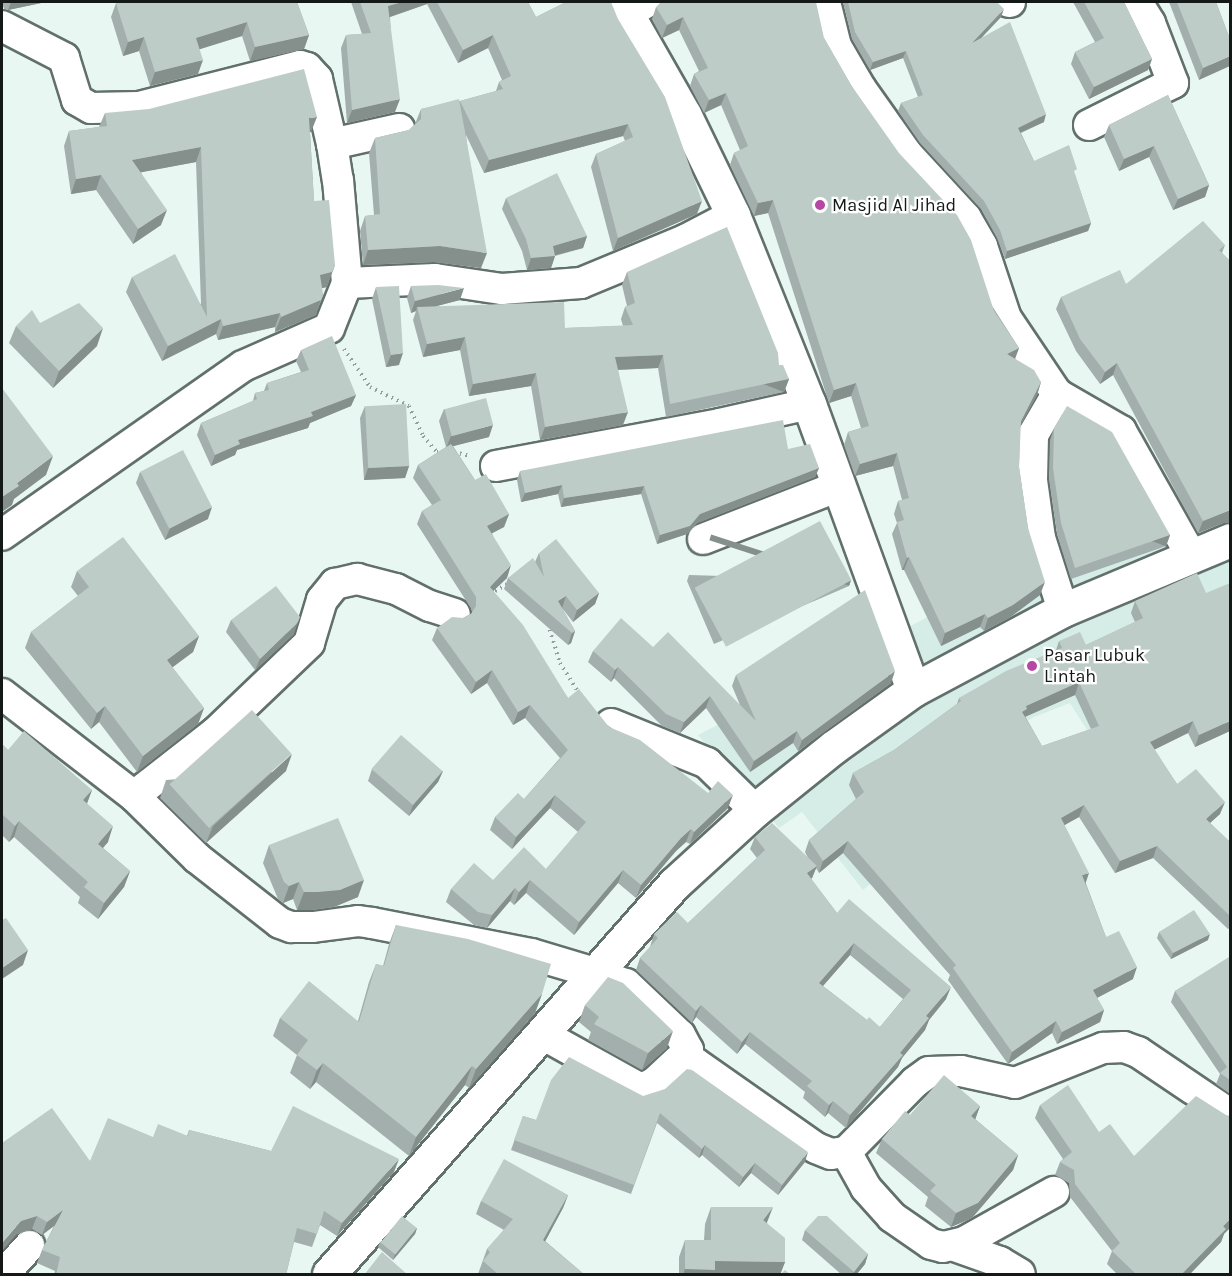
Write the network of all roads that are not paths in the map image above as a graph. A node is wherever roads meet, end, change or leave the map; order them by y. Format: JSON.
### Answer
{"nodes":[{"id":1,"x":825,"y":2,"type":"edge"},
{"id":2,"x":1137,"y":2,"type":"edge"},
{"id":3,"x":631,"y":6,"type":"edge"},
{"id":4,"x":2,"y":26,"type":"edge"},
{"id":5,"x":1089,"y":125,"type":"dead end"},
{"id":6,"x":399,"y":129,"type":"dead end"},
{"id":7,"x":332,"y":144,"type":"junction"},
{"id":8,"x":733,"y":215,"type":"junction"},
{"id":9,"x":347,"y":283,"type":"junction"},
{"id":10,"x":1057,"y":394,"type":"junction"},
{"id":11,"x":809,"y":404,"type":"junction"},
{"id":12,"x":496,"y":466,"type":"road end"},
{"id":13,"x":839,"y":486,"type":"junction"},
{"id":14,"x":2,"y":535,"type":"edge"},
{"id":15,"x":703,"y":539,"type":"dead end"},
{"id":16,"x":1230,"y":540,"type":"edge"},
{"id":17,"x":1192,"y":557,"type":"junction"},
{"id":18,"x":1063,"y":610,"type":"junction"},
{"id":19,"x":455,"y":614,"type":"road end"},
{"id":20,"x":913,"y":690,"type":"junction"},
{"id":21,"x":2,"y":694,"type":"edge"},
{"id":22,"x":611,"y":724,"type":"road end"},
{"id":23,"x":134,"y":796,"type":"junction"},
{"id":24,"x":755,"y":810,"type":"junction"},
{"id":25,"x":595,"y":973,"type":"junction"},
{"id":26,"x":542,"y":1034,"type":"junction"},
{"id":27,"x":687,"y":1061,"type":"junction"},
{"id":28,"x":1230,"y":1114,"type":"edge"},
{"id":29,"x":846,"y":1152,"type":"junction"},
{"id":30,"x":1054,"y":1192,"type":"dead end"},
{"id":31,"x":29,"y":1246,"type":"dead end"},
{"id":32,"x":955,"y":1246,"type":"junction"},
{"id":33,"x":4,"y":1275,"type":"edge"},
{"id":34,"x":329,"y":1275,"type":"edge"},
{"id":35,"x":1020,"y":1275,"type":"edge"}],
"edges":[{"from":1,"to":10,"type":"street"},
{"from":2,"to":5,"type":"street"},
{"from":3,"to":8,"type":"street"},
{"from":4,"to":7,"type":"street"},
{"from":6,"to":7,"type":"street"},
{"from":7,"to":9,"type":"street"},
{"from":8,"to":9,"type":"street"},
{"from":8,"to":11,"type":"street"},
{"from":9,"to":14,"type":"street"},
{"from":10,"to":17,"type":"street"},
{"from":10,"to":18,"type":"street"},
{"from":11,"to":12,"type":"street"},
{"from":11,"to":13,"type":"street"},
{"from":13,"to":15,"type":"street"},
{"from":13,"to":20,"type":"street"},
{"from":16,"to":17,"type":"street"},
{"from":17,"to":18,"type":"street"},
{"from":18,"to":20,"type":"street"},
{"from":19,"to":23,"type":"street"},
{"from":20,"to":24,"type":"street"},
{"from":21,"to":23,"type":"street"},
{"from":22,"to":24,"type":"street"},
{"from":23,"to":25,"type":"street"},
{"from":24,"to":25,"type":"street"},
{"from":25,"to":26,"type":"street"},
{"from":25,"to":27,"type":"street"},
{"from":26,"to":27,"type":"street"},
{"from":26,"to":34,"type":"street"},
{"from":27,"to":29,"type":"street"},
{"from":28,"to":29,"type":"street"},
{"from":29,"to":32,"type":"street"},
{"from":30,"to":32,"type":"street"},
{"from":31,"to":33,"type":"street"},
{"from":32,"to":35,"type":"street"}]}
